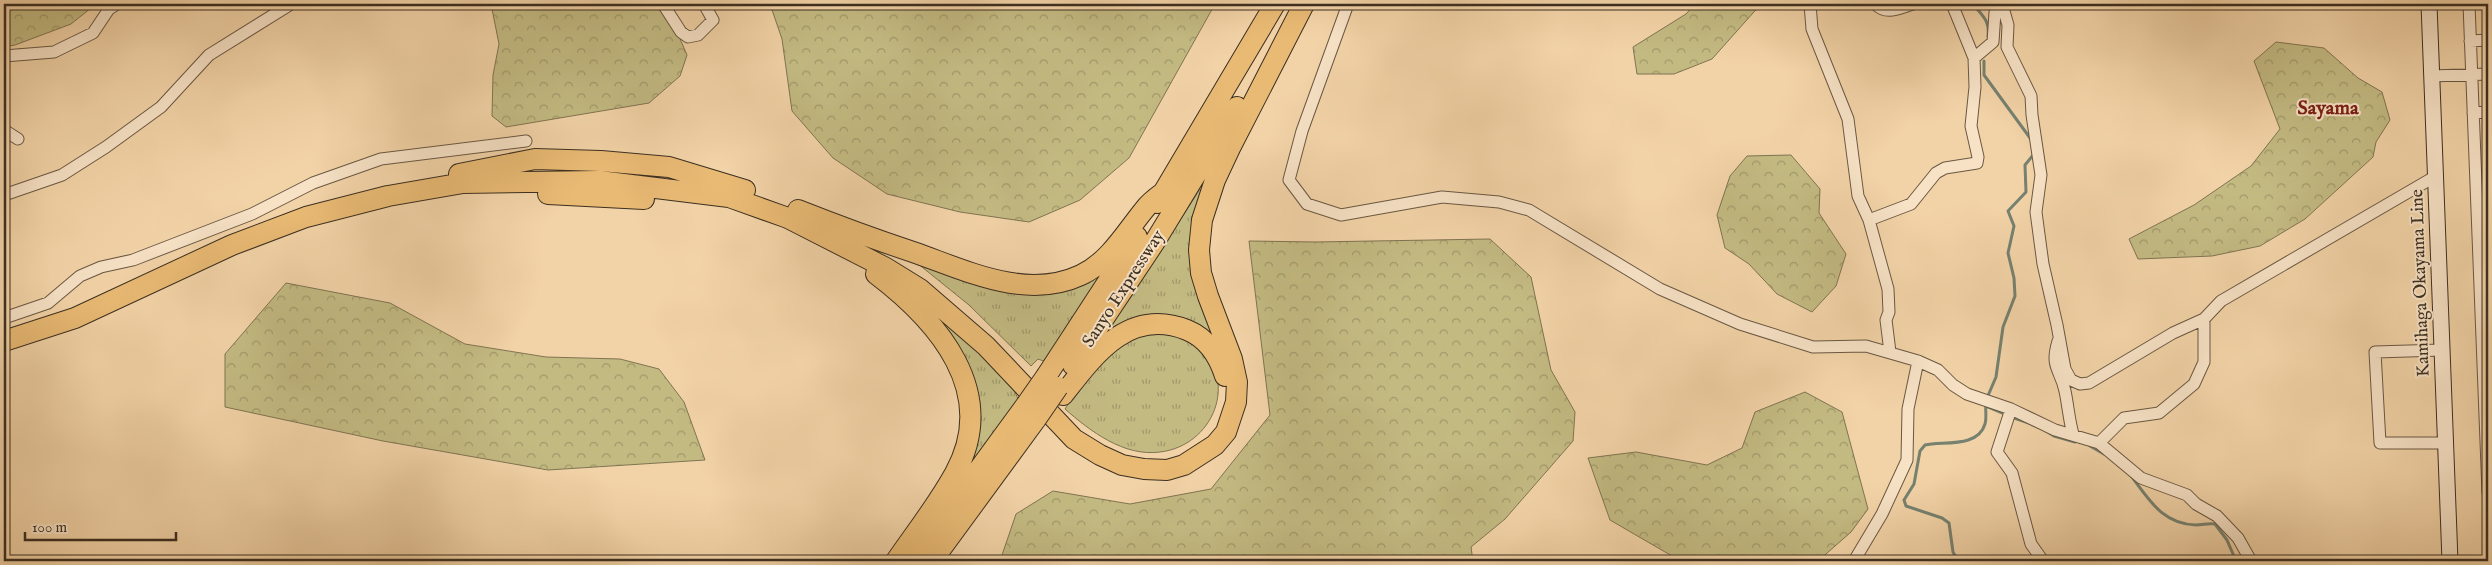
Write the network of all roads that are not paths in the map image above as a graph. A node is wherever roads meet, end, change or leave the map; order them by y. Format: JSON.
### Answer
{"nodes":[{"id":1,"x":117,"y":4,"type":"edge"},
{"id":2,"x":291,"y":4,"type":"edge"},
{"id":3,"x":663,"y":4,"type":"edge"},
{"id":4,"x":704,"y":4,"type":"edge"},
{"id":5,"x":1275,"y":4,"type":"edge"},
{"id":6,"x":1297,"y":4,"type":"edge"},
{"id":7,"x":1304,"y":4,"type":"edge"},
{"id":8,"x":1348,"y":4,"type":"edge"},
{"id":9,"x":1810,"y":4,"type":"edge"},
{"id":10,"x":1875,"y":4,"type":"edge"},
{"id":11,"x":1913,"y":4,"type":"edge"},
{"id":12,"x":1952,"y":4,"type":"edge"},
{"id":13,"x":2429,"y":4,"type":"edge"},
{"id":14,"x":2469,"y":4,"type":"edge"},
{"id":15,"x":2002,"y":6,"type":"edge"},
{"id":16,"x":2488,"y":40,"type":"edge"},
{"id":17,"x":2470,"y":41,"type":"junction"},
{"id":18,"x":4,"y":56,"type":"edge"},
{"id":19,"x":1974,"y":58,"type":"junction"},
{"id":20,"x":2472,"y":74,"type":"junction"},
{"id":21,"x":2488,"y":74,"type":"edge"},
{"id":22,"x":2432,"y":76,"type":"junction"},
{"id":23,"x":2488,"y":112,"type":"edge"},
{"id":24,"x":2473,"y":113,"type":"junction"},
{"id":25,"x":4,"y":130,"type":"edge"},
{"id":26,"x":18,"y":139,"type":"dead end"},
{"id":27,"x":526,"y":141,"type":"dead end"},
{"id":28,"x":2476,"y":168,"type":"junction"},
{"id":29,"x":2488,"y":168,"type":"edge"},
{"id":30,"x":2436,"y":176,"type":"junction"},
{"id":31,"x":462,"y":178,"type":"junction"},
{"id":32,"x":1164,"y":192,"type":"junction"},
{"id":33,"x":4,"y":195,"type":"edge"},
{"id":34,"x":1869,"y":220,"type":"junction"},
{"id":35,"x":2483,"y":222,"type":"edge"},
{"id":36,"x":835,"y":233,"type":"junction"},
{"id":37,"x":2484,"y":275,"type":"edge"},
{"id":38,"x":4,"y":318,"type":"edge"},
{"id":39,"x":2204,"y":319,"type":"junction"},
{"id":40,"x":2485,"y":330,"type":"edge"},
{"id":41,"x":4,"y":331,"type":"edge"},
{"id":42,"x":2058,"y":340,"type":"junction"},
{"id":43,"x":4,"y":341,"type":"edge"},
{"id":44,"x":2442,"y":350,"type":"junction"},
{"id":45,"x":1890,"y":352,"type":"junction"},
{"id":46,"x":1918,"y":360,"type":"junction"},
{"id":47,"x":1056,"y":386,"type":"junction"},
{"id":48,"x":2486,"y":387,"type":"edge"},
{"id":49,"x":1031,"y":412,"type":"junction"},
{"id":50,"x":2010,"y":414,"type":"junction"},
{"id":51,"x":2073,"y":434,"type":"junction"},
{"id":52,"x":2487,"y":441,"type":"edge"},
{"id":53,"x":2099,"y":443,"type":"junction"},
{"id":54,"x":2446,"y":443,"type":"junction"},
{"id":55,"x":2488,"y":492,"type":"edge"},
{"id":56,"x":896,"y":561,"type":"edge"},
{"id":57,"x":912,"y":561,"type":"edge"},
{"id":58,"x":932,"y":561,"type":"edge"},
{"id":59,"x":1854,"y":561,"type":"edge"},
{"id":60,"x":2043,"y":561,"type":"edge"},
{"id":61,"x":2251,"y":561,"type":"edge"},
{"id":62,"x":2450,"y":561,"type":"edge"}],
"edges":[{"from":1,"to":18,"type":"street"},
{"from":2,"to":33,"type":"street"},
{"from":3,"to":4,"type":"street"},
{"from":5,"to":32,"type":"highway","name":"Sanyo Expressway"},
{"from":6,"to":47,"type":"highway","name":"Sanyo Expressway"},
{"from":7,"to":36,"type":"highway"},
{"from":8,"to":45,"type":"street"},
{"from":9,"to":34,"type":"street"},
{"from":10,"to":11,"type":"street"},
{"from":12,"to":19,"type":"street"},
{"from":13,"to":22,"type":"main road","name":"Kamihaga Okayama Line"},
{"from":14,"to":17,"type":"street"},
{"from":15,"to":19,"type":"street"},
{"from":15,"to":42,"type":"street"},
{"from":16,"to":17,"type":"street"},
{"from":17,"to":20,"type":"street"},
{"from":19,"to":34,"type":"street"},
{"from":20,"to":21,"type":"street"},
{"from":20,"to":22,"type":"street"},
{"from":20,"to":24,"type":"street"},
{"from":22,"to":30,"type":"main road","name":"Kamihaga Okayama Line"},
{"from":23,"to":24,"type":"street"},
{"from":24,"to":28,"type":"street"},
{"from":25,"to":26,"type":"street"},
{"from":27,"to":38,"type":"street"},
{"from":28,"to":29,"type":"street"},
{"from":28,"to":35,"type":"street"},
{"from":30,"to":39,"type":"street"},
{"from":30,"to":44,"type":"main road","name":"Kamihaga Okayama Line"},
{"from":31,"to":36,"type":"highway"},
{"from":31,"to":41,"type":"highway"},
{"from":31,"to":43,"type":"highway"},
{"from":32,"to":36,"type":"highway"},
{"from":32,"to":47,"type":"highway","name":"Sanyo Expressway"},
{"from":34,"to":45,"type":"street"},
{"from":35,"to":37,"type":"street"},
{"from":36,"to":47,"type":"highway"},
{"from":36,"to":56,"type":"highway"},
{"from":37,"to":40,"type":"street"},
{"from":39,"to":42,"type":"street"},
{"from":39,"to":53,"type":"street"},
{"from":40,"to":48,"type":"street"},
{"from":42,"to":51,"type":"street"},
{"from":44,"to":54,"type":"main road","name":"Kamihaga Okayama Line"},
{"from":44,"to":54,"type":"street"},
{"from":45,"to":46,"type":"street"},
{"from":46,"to":50,"type":"street"},
{"from":46,"to":59,"type":"street"},
{"from":47,"to":49,"type":"highway","name":"Sanyo Expressway","bridge":true},
{"from":48,"to":52,"type":"street"},
{"from":49,"to":57,"type":"highway","name":"Sanyo Expressway"},
{"from":49,"to":58,"type":"highway","name":"Sanyo Expressway"},
{"from":50,"to":51,"type":"street"},
{"from":50,"to":60,"type":"street"},
{"from":51,"to":53,"type":"street"},
{"from":52,"to":55,"type":"street"},
{"from":53,"to":61,"type":"street"},
{"from":54,"to":62,"type":"main road","name":"Kamihaga Okayama Line"}]}
